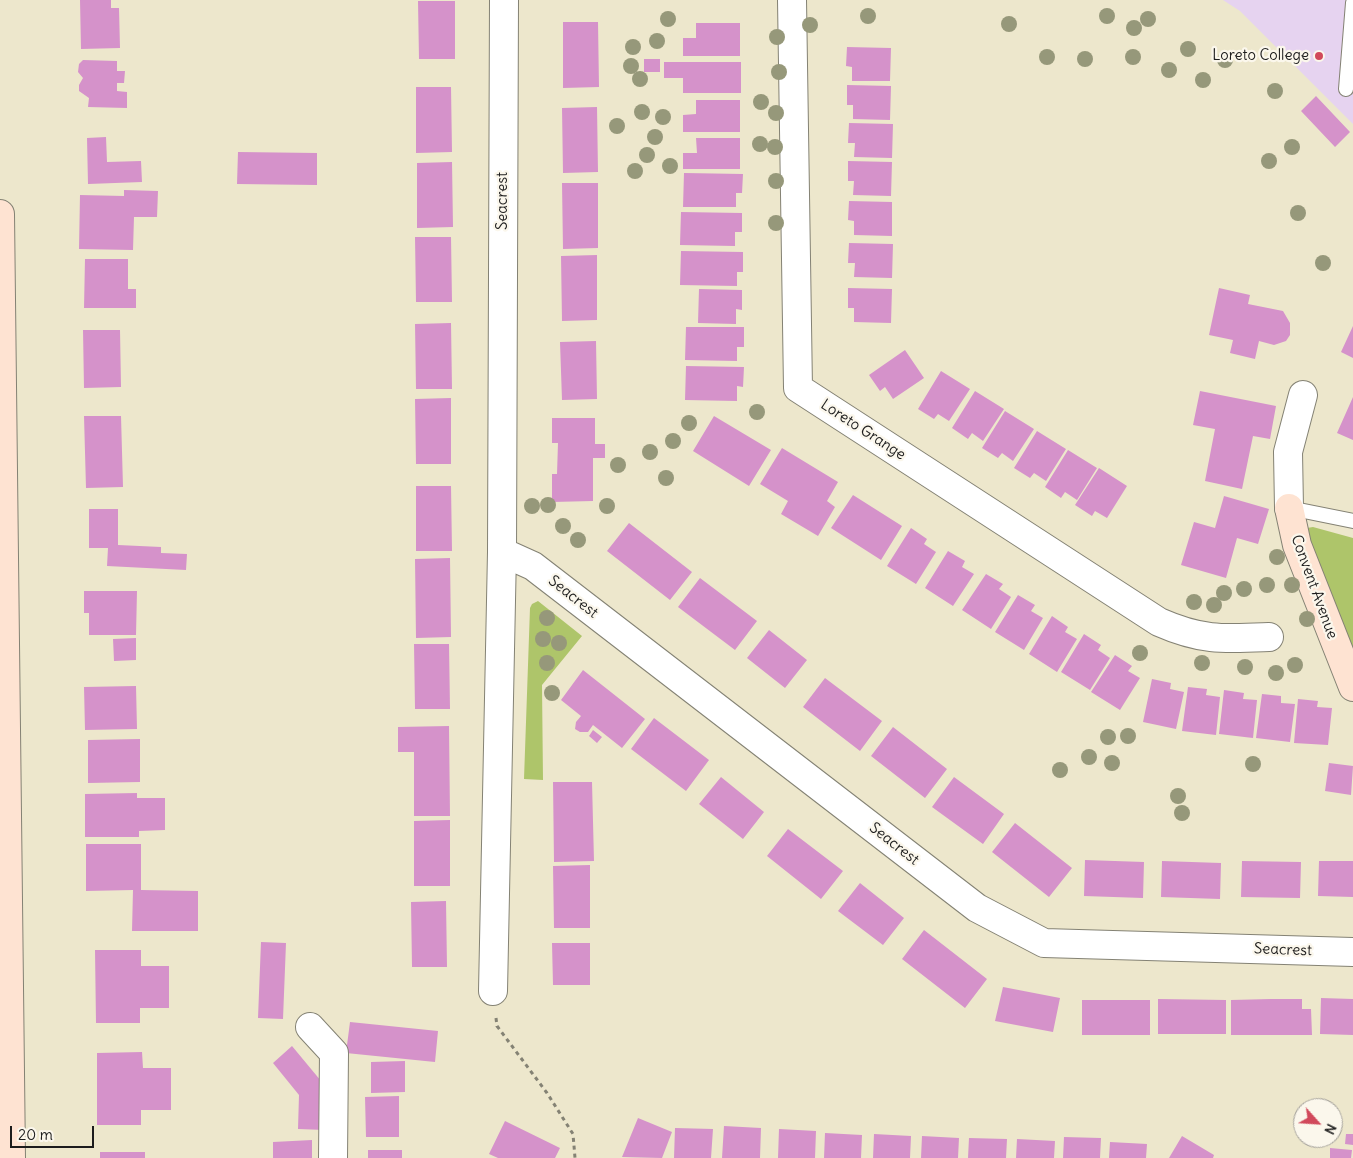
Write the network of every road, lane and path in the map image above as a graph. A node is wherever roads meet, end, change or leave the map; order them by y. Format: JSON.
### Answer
{"nodes":[{"id":1,"x":504,"y":0,"type":"edge"},
{"id":2,"x":792,"y":0,"type":"edge"},
{"id":3,"x":1353,"y":3,"type":"edge"},
{"id":4,"x":1346,"y":90,"type":"dead end"},
{"id":5,"x":0,"y":214,"type":"edge"},
{"id":6,"x":1303,"y":395,"type":"dead end"},
{"id":7,"x":1289,"y":508,"type":"junction"},
{"id":8,"x":1353,"y":521,"type":"edge"},
{"id":9,"x":1,"y":530,"type":"edge"},
{"id":10,"x":502,"y":552,"type":"junction"},
{"id":11,"x":1269,"y":636,"type":"dead end"},
{"id":12,"x":1353,"y":687,"type":"edge"},
{"id":13,"x":1353,"y":952,"type":"edge"},
{"id":14,"x":493,"y":991,"type":"joint"},
{"id":15,"x":310,"y":1026,"type":"dead end"},
{"id":16,"x":11,"y":1158,"type":"edge"},
{"id":17,"x":333,"y":1158,"type":"edge"},
{"id":18,"x":575,"y":1158,"type":"edge"}],
"edges":[{"from":1,"to":10,"type":"street","name":"Seacrest"},
{"from":2,"to":11,"type":"street","name":"Loreto Grange"},
{"from":3,"to":4,"type":"lane"},
{"from":5,"to":9,"type":"main road"},
{"from":6,"to":7,"type":"street","name":"Convent Avenue"},
{"from":7,"to":8,"type":"lane"},
{"from":7,"to":12,"type":"main road","name":"Convent Avenue"},
{"from":9,"to":16,"type":"main road"},
{"from":10,"to":13,"type":"street","name":"Seacrest"},
{"from":10,"to":14,"type":"street","name":"Seacrest"},
{"from":14,"to":18,"type":"path"},
{"from":15,"to":17,"type":"street"}]}
